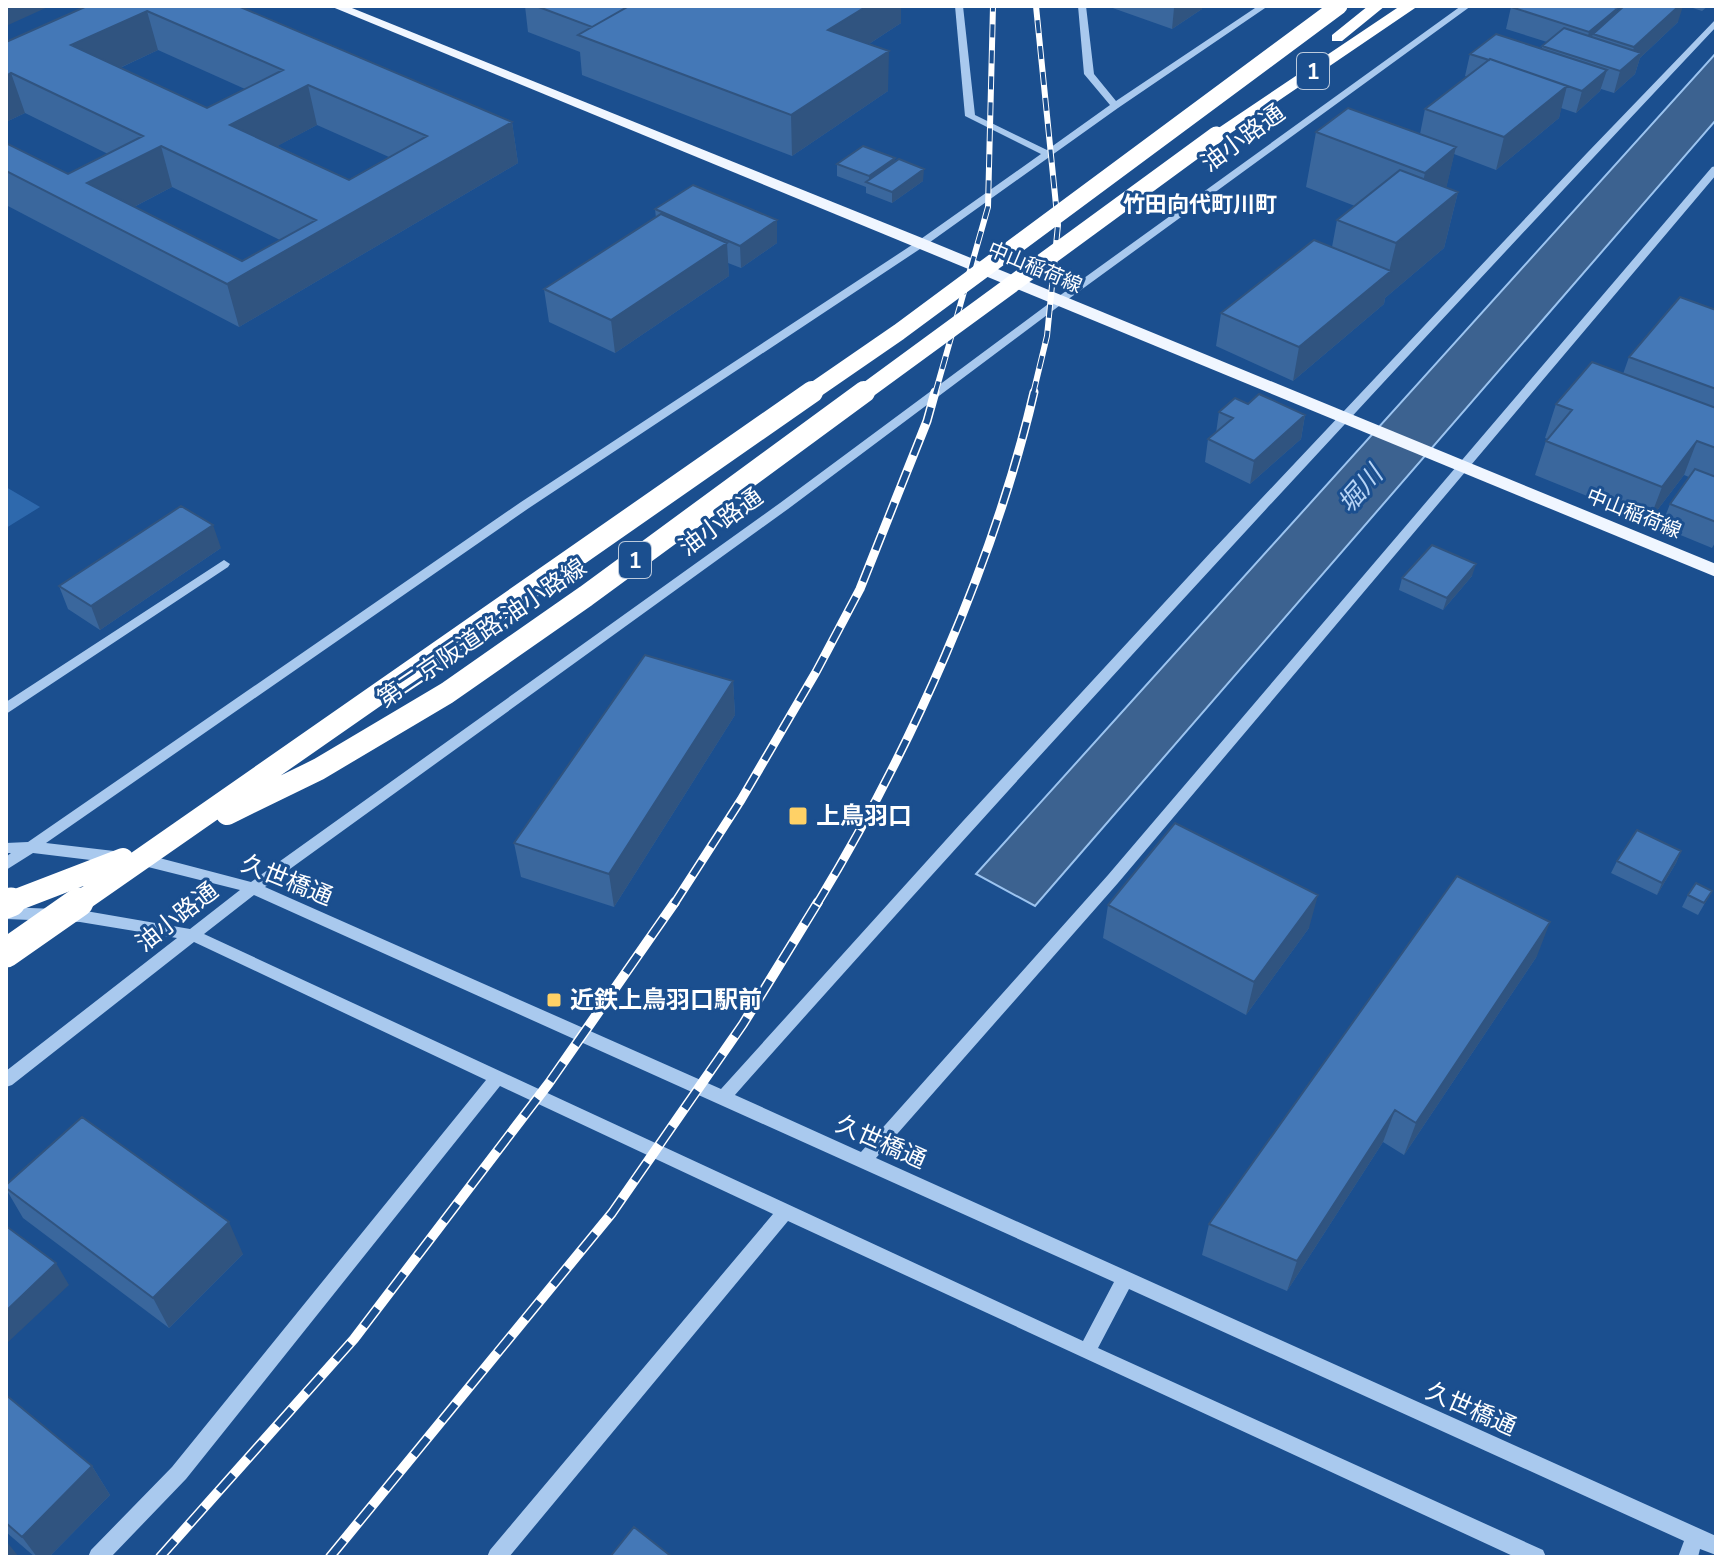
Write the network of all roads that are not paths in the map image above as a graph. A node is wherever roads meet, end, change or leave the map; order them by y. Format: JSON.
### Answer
{"nodes":[{"id":1,"x":336,"y":6,"type":"edge"},
{"id":2,"x":959,"y":6,"type":"edge"},
{"id":3,"x":1082,"y":6,"type":"edge"},
{"id":4,"x":1264,"y":6,"type":"edge"},
{"id":5,"x":1339,"y":6,"type":"edge"},
{"id":6,"x":1377,"y":6,"type":"edge"},
{"id":7,"x":1410,"y":6,"type":"edge"},
{"id":8,"x":1467,"y":6,"type":"edge"},
{"id":9,"x":1716,"y":22,"type":"edge"},
{"id":10,"x":1115,"y":106,"type":"junction"},
{"id":11,"x":1216,"y":135,"type":"junction"},
{"id":12,"x":1048,"y":154,"type":"junction"},
{"id":13,"x":1716,"y":169,"type":"edge"},
{"id":14,"x":922,"y":243,"type":"junction"},
{"id":15,"x":1059,"y":301,"type":"junction"},
{"id":16,"x":1348,"y":419,"type":"junction"},
{"id":17,"x":1455,"y":464,"type":"junction"},
{"id":18,"x":224,"y":564,"type":"dead end"},
{"id":19,"x":1716,"y":571,"type":"edge"},
{"id":20,"x":6,"y":709,"type":"edge"},
{"id":21,"x":30,"y":847,"type":"junction"},
{"id":22,"x":6,"y":848,"type":"edge"},
{"id":23,"x":6,"y":864,"type":"edge"},
{"id":24,"x":253,"y":888,"type":"junction"},
{"id":25,"x":6,"y":904,"type":"edge"},
{"id":26,"x":6,"y":913,"type":"edge"},
{"id":27,"x":192,"y":935,"type":"junction"},
{"id":28,"x":6,"y":953,"type":"edge"},
{"id":29,"x":498,"y":1077,"type":"junction"},
{"id":30,"x":6,"y":1080,"type":"edge"},
{"id":31,"x":723,"y":1097,"type":"junction"},
{"id":32,"x":863,"y":1161,"type":"junction"},
{"id":33,"x":785,"y":1212,"type":"junction"},
{"id":34,"x":1125,"y":1279,"type":"junction"},
{"id":35,"x":1087,"y":1352,"type":"junction"},
{"id":36,"x":1695,"y":1537,"type":"junction"},
{"id":37,"x":1716,"y":1546,"type":"edge"},
{"id":38,"x":98,"y":1557,"type":"edge"},
{"id":39,"x":497,"y":1557,"type":"edge"},
{"id":40,"x":1536,"y":1557,"type":"edge"},
{"id":41,"x":1688,"y":1557,"type":"edge"}],
"edges":[{"from":1,"to":14,"type":"main road","name":"中山稲荷線"},
{"from":2,"to":12,"type":"street"},
{"from":3,"to":10,"type":"street"},
{"from":4,"to":10,"type":"street"},
{"from":5,"to":28,"type":"highway","bridge":true},
{"from":6,"to":11,"type":"highway","name":"第二京阪道路;油小路線","number":"1"},
{"from":7,"to":11,"type":"highway","name":"第二京阪道路;油小路線","number":"1"},
{"from":8,"to":15,"type":"street","name":"油小路通"},
{"from":9,"to":16,"type":"street"},
{"from":10,"to":12,"type":"street"},
{"from":11,"to":25,"type":"highway","name":"第二京阪道路;油小路線","number":"1","bridge":true},
{"from":12,"to":14,"type":"street"},
{"from":13,"to":17,"type":"street"},
{"from":14,"to":15,"type":"main road","name":"中山稲荷線"},
{"from":14,"to":21,"type":"street"},
{"from":15,"to":16,"type":"main road","name":"中山稲荷線"},
{"from":15,"to":24,"type":"street","name":"油小路通"},
{"from":16,"to":17,"type":"main road","name":"中山稲荷線"},
{"from":16,"to":31,"type":"street"},
{"from":17,"to":19,"type":"main road","name":"中山稲荷線"},
{"from":17,"to":32,"type":"street"},
{"from":18,"to":20,"type":"street"},
{"from":21,"to":22,"type":"street","name":"久世橋通"},
{"from":21,"to":23,"type":"street"},
{"from":21,"to":24,"type":"street","name":"久世橋通"},
{"from":24,"to":27,"type":"street","name":"油小路通"},
{"from":24,"to":31,"type":"street","name":"久世橋通"},
{"from":26,"to":27,"type":"street"},
{"from":27,"to":29,"type":"street"},
{"from":27,"to":30,"type":"street","name":"油小路通"},
{"from":29,"to":33,"type":"street"},
{"from":29,"to":38,"type":"street"},
{"from":31,"to":32,"type":"street","name":"久世橋通"},
{"from":32,"to":34,"type":"street","name":"久世橋通"},
{"from":33,"to":35,"type":"street"},
{"from":33,"to":39,"type":"street"},
{"from":34,"to":35,"type":"street"},
{"from":34,"to":36,"type":"street","name":"久世橋通"},
{"from":35,"to":40,"type":"street"},
{"from":36,"to":37,"type":"street","name":"久世橋通"},
{"from":36,"to":41,"type":"street"}]}
